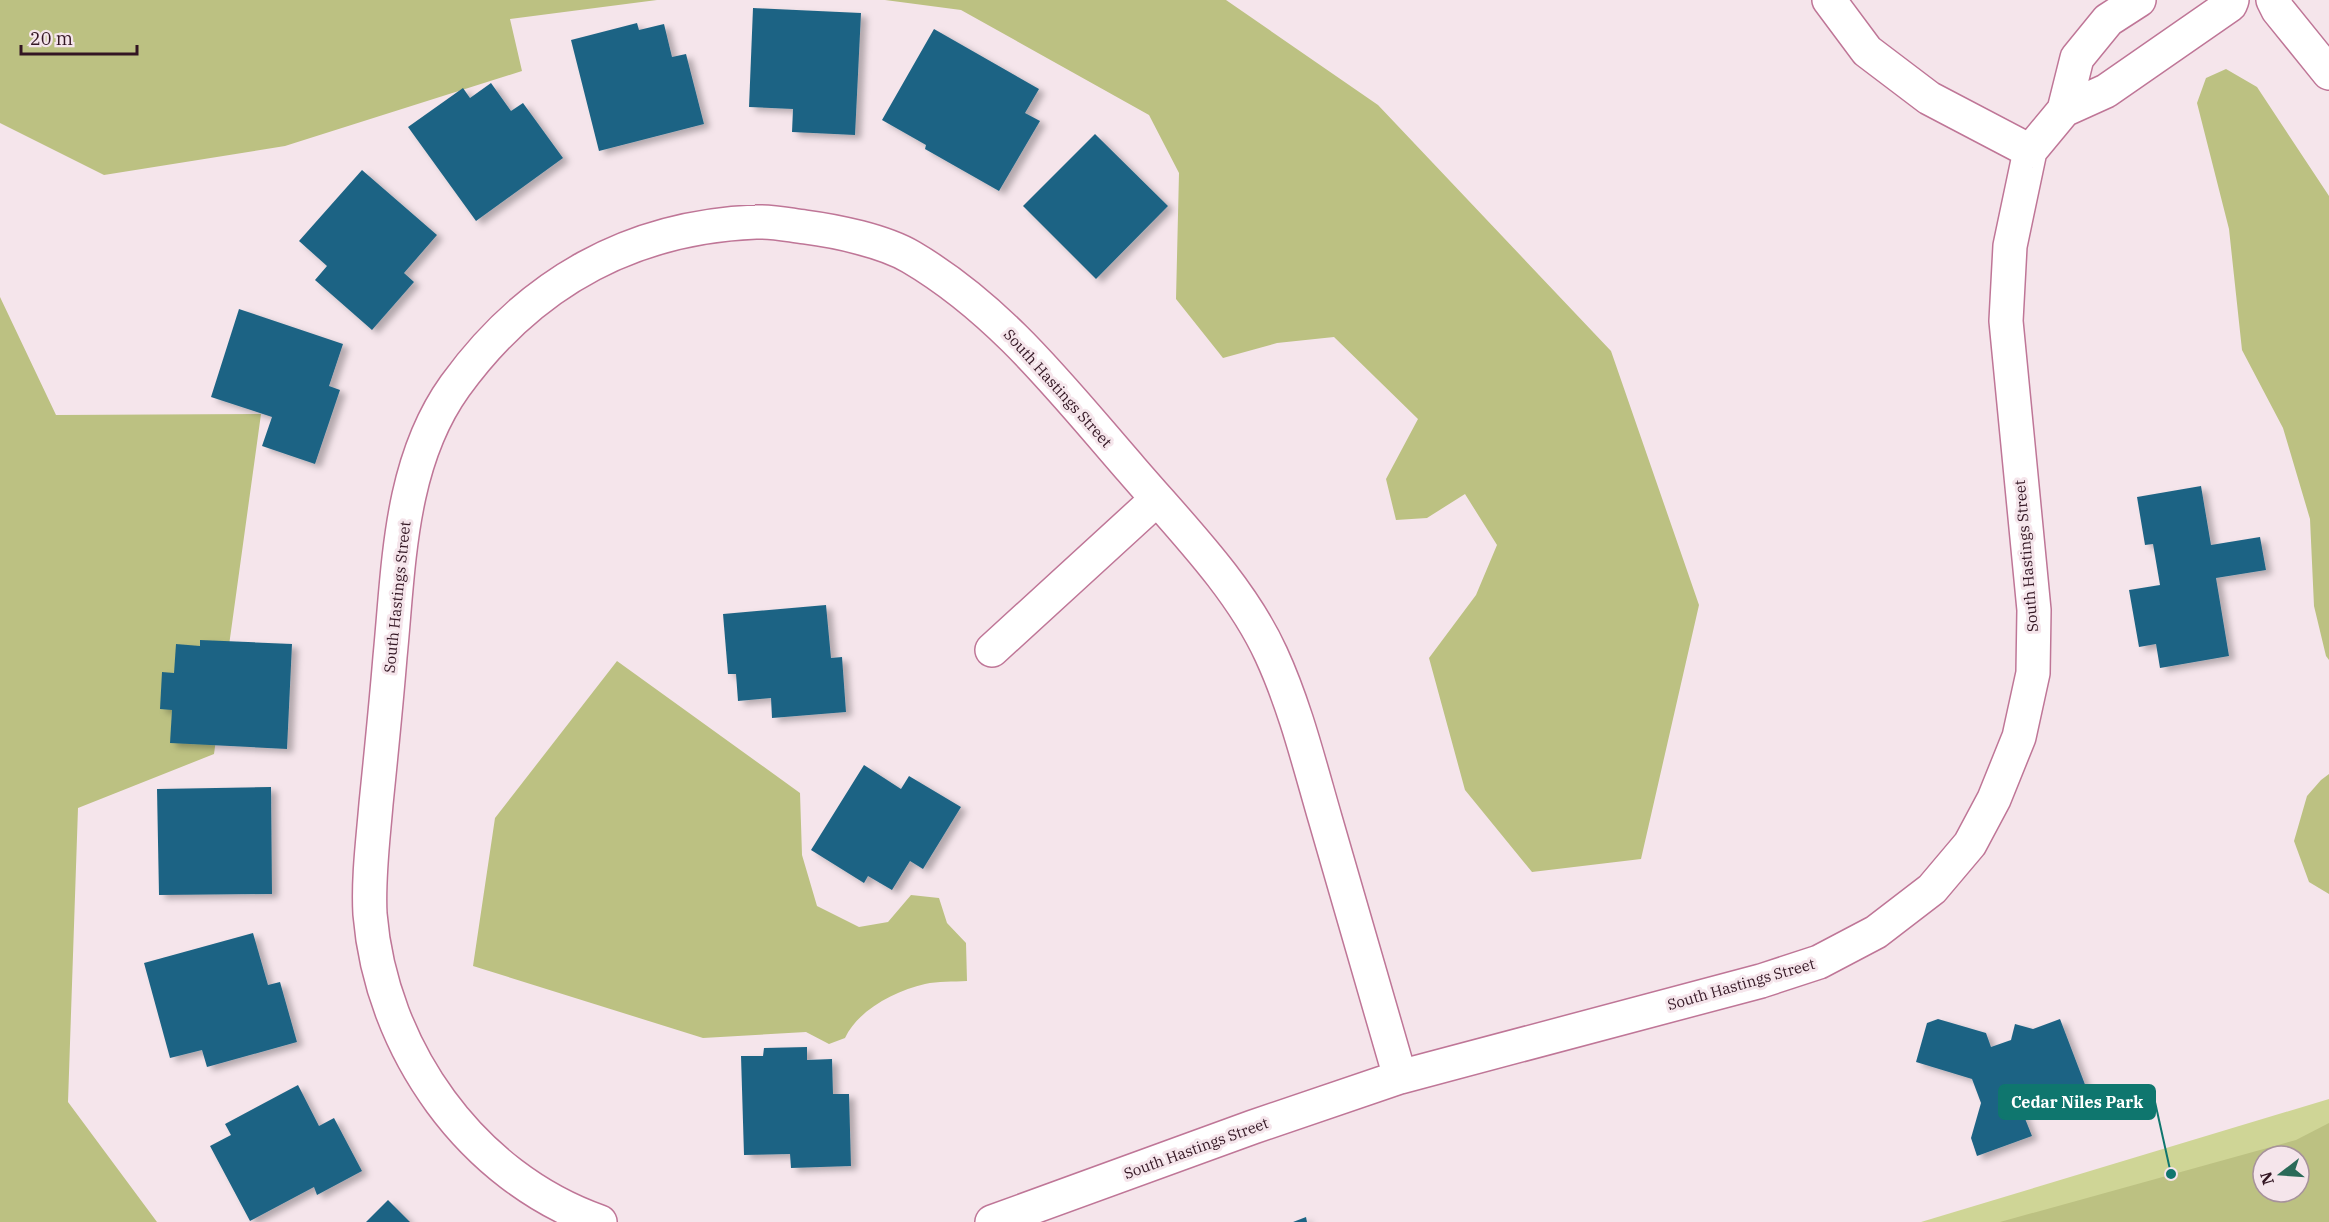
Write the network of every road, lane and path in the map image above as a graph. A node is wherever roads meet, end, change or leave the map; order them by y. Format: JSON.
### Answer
{"nodes":[{"id":1,"x":1829,"y":0,"type":"edge"},
{"id":2,"x":2139,"y":0,"type":"edge"},
{"id":3,"x":2232,"y":0,"type":"edge"},
{"id":4,"x":2273,"y":0,"type":"edge"},
{"id":5,"x":2329,"y":73,"type":"edge"},
{"id":6,"x":2064,"y":110,"type":"junction"},
{"id":7,"x":2030,"y":152,"type":"junction"},
{"id":8,"x":1156,"y":499,"type":"junction"},
{"id":9,"x":992,"y":650,"type":"dead end"},
{"id":10,"x":1400,"y":1077,"type":"junction"},
{"id":11,"x":600,"y":1222,"type":"edge"},
{"id":12,"x":992,"y":1222,"type":"edge"}],
"edges":[{"from":1,"to":7,"type":"street"},
{"from":2,"to":6,"type":"street","name":"South Hastings Street"},
{"from":3,"to":6,"type":"street","name":"South Hastings Street"},
{"from":4,"to":5,"type":"street"},
{"from":6,"to":7,"type":"street","name":"South Hastings Street"},
{"from":7,"to":10,"type":"street","name":"South Hastings Street"},
{"from":8,"to":9,"type":"street"},
{"from":8,"to":10,"type":"street","name":"South Hastings Street"},
{"from":8,"to":11,"type":"street","name":"South Hastings Street"},
{"from":10,"to":12,"type":"street","name":"South Hastings Street"}]}
